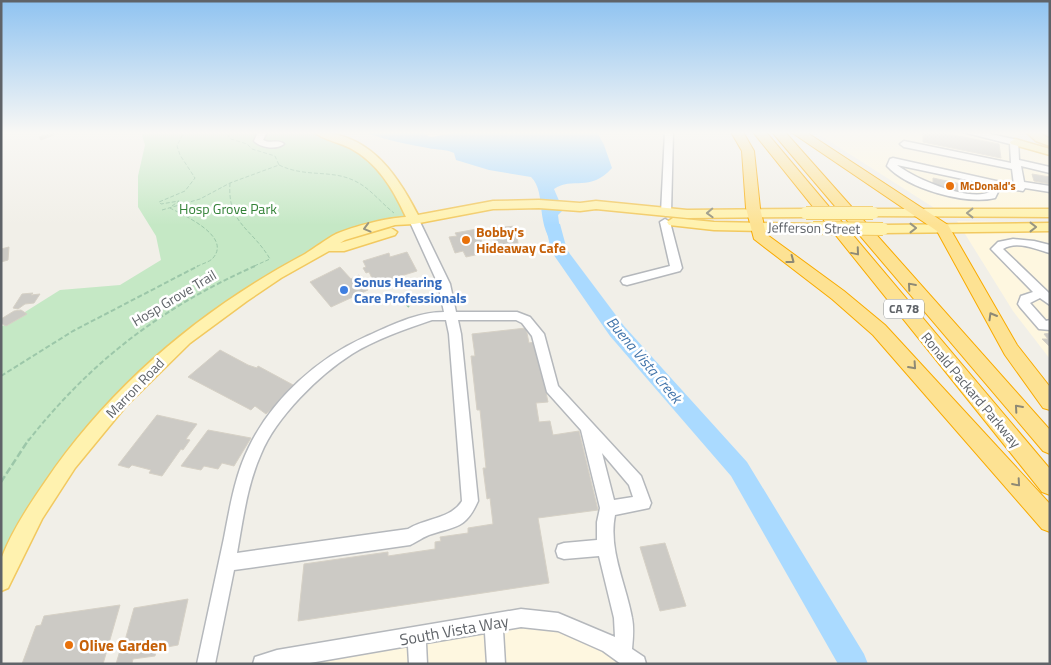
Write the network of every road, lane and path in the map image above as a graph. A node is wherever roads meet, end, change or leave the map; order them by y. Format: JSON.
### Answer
{"nodes":[{"id":1,"x":185,"y":163,"type":"edge"},
{"id":2,"x":379,"y":163,"type":"edge"},
{"id":3,"x":668,"y":163,"type":"edge"},
{"id":4,"x":749,"y":163,"type":"edge"},
{"id":5,"x":785,"y":163,"type":"edge"},
{"id":6,"x":805,"y":163,"type":"edge"},
{"id":7,"x":841,"y":163,"type":"edge"},
{"id":8,"x":1006,"y":163,"type":"edge"},
{"id":9,"x":279,"y":165,"type":"joint"},
{"id":10,"x":898,"y":165,"type":"joint"},
{"id":11,"x":1016,"y":165,"type":"junction"},
{"id":12,"x":1050,"y":170,"type":"edge"},
{"id":13,"x":230,"y":183,"type":"junction"},
{"id":14,"x":996,"y":184,"type":"junction"},
{"id":15,"x":1019,"y":186,"type":"junction"},
{"id":16,"x":1050,"y":190,"type":"edge"},
{"id":17,"x":170,"y":208,"type":"junction"},
{"id":18,"x":162,"y":210,"type":"dead end"},
{"id":19,"x":394,"y":213,"type":"dead end"},
{"id":20,"x":921,"y":213,"type":"junction"},
{"id":21,"x":1050,"y":213,"type":"edge"},
{"id":22,"x":666,"y":217,"type":"junction"},
{"id":23,"x":756,"y":219,"type":"junction"},
{"id":24,"x":414,"y":220,"type":"junction"},
{"id":25,"x":1050,"y":227,"type":"edge"},
{"id":26,"x":943,"y":228,"type":"junction"},
{"id":27,"x":1016,"y":244,"type":"junction"},
{"id":28,"x":1050,"y":250,"type":"edge"},
{"id":29,"x":1025,"y":252,"type":"dead end"},
{"id":30,"x":627,"y":281,"type":"dead end"},
{"id":31,"x":1046,"y":297,"type":"edge"},
{"id":32,"x":406,"y":304,"type":"dead end"},
{"id":33,"x":409,"y":307,"type":"dead end"},
{"id":34,"x":450,"y":316,"type":"junction"},
{"id":35,"x":1050,"y":325,"type":"edge"},
{"id":36,"x":1,"y":376,"type":"edge"},
{"id":37,"x":1050,"y":402,"type":"edge"},
{"id":38,"x":588,"y":428,"type":"junction"},
{"id":39,"x":1050,"y":445,"type":"edge"},
{"id":40,"x":1,"y":482,"type":"edge"},
{"id":41,"x":1050,"y":485,"type":"edge"},
{"id":42,"x":608,"y":508,"type":"junction"},
{"id":43,"x":1050,"y":521,"type":"edge"},
{"id":44,"x":606,"y":547,"type":"junction"},
{"id":45,"x":564,"y":551,"type":"dead end"},
{"id":46,"x":226,"y":563,"type":"junction"},
{"id":47,"x":1,"y":581,"type":"edge"},
{"id":48,"x":493,"y":623,"type":"junction"},
{"id":49,"x":418,"y":636,"type":"junction"},
{"id":50,"x":630,"y":658,"type":"edge"},
{"id":51,"x":206,"y":664,"type":"edge"},
{"id":52,"x":262,"y":664,"type":"edge"},
{"id":53,"x":418,"y":664,"type":"edge"},
{"id":54,"x":496,"y":664,"type":"edge"}],
"edges":[{"from":1,"to":17,"type":"path","name":"Hosp Grove Trail"},
{"from":2,"to":24,"type":"main road"},
{"from":3,"to":22,"type":"street"},
{"from":4,"to":23,"type":"highway"},
{"from":5,"to":41,"type":"highway","name":"Ronald Packard Parkway","number":"CA 78","one_way":true},
{"from":39,"to":6,"type":"highway","name":"Ronald Packard Parkway","number":"CA 78","one_way":true},
{"from":7,"to":20,"type":"highway"},
{"from":8,"to":11,"type":"street"},
{"from":9,"to":13,"type":"path"},
{"from":9,"to":19,"type":"path"},
{"from":10,"to":14,"type":"street"},
{"from":10,"to":14,"type":"street"},
{"from":11,"to":12,"type":"street"},
{"from":11,"to":15,"type":"street"},
{"from":13,"to":17,"type":"path"},
{"from":13,"to":40,"type":"path","name":"Hosp Grove Trail"},
{"from":14,"to":15,"type":"street"},
{"from":15,"to":16,"type":"street"},
{"from":17,"to":18,"type":"path"},
{"from":17,"to":36,"type":"path","name":"Hosp Grove Trail"},
{"from":21,"to":20,"type":"main road","name":"Jefferson Street","one_way":true},
{"from":20,"to":23,"type":"main road","name":"Jefferson Street","bridge":true},
{"from":20,"to":26,"type":"highway"},
{"from":22,"to":23,"type":"main road","name":"Jefferson Street"},
{"from":22,"to":24,"type":"main road","name":"Jefferson Street"},
{"from":22,"to":30,"type":"street"},
{"from":23,"to":26,"type":"main road","name":"Jefferson Street","one_way":true,"bridge":true},
{"from":23,"to":43,"type":"highway","one_way":true},
{"from":24,"to":34,"type":"street"},
{"from":24,"to":47,"type":"main road","name":"Marron Road"},
{"from":26,"to":25,"type":"main road","name":"Jefferson Street","one_way":true},
{"from":37,"to":26,"type":"highway","one_way":true},
{"from":27,"to":28,"type":"street"},
{"from":27,"to":29,"type":"street"},
{"from":27,"to":31,"type":"street"},
{"from":31,"to":35,"type":"street"},
{"from":32,"to":33,"type":"path"},
{"from":34,"to":38,"type":"street"},
{"from":34,"to":46,"type":"street"},
{"from":34,"to":46,"type":"street"},
{"from":38,"to":42,"type":"street"},
{"from":38,"to":42,"type":"street"},
{"from":42,"to":44,"type":"street"},
{"from":44,"to":45,"type":"street"},
{"from":44,"to":50,"type":"street"},
{"from":46,"to":51,"type":"street"},
{"from":48,"to":49,"type":"street","name":"South Vista Way"},
{"from":48,"to":50,"type":"street","name":"South Vista Way"},
{"from":48,"to":54,"type":"street"},
{"from":49,"to":52,"type":"street","name":"South Vista Way"},
{"from":49,"to":53,"type":"street"}]}
